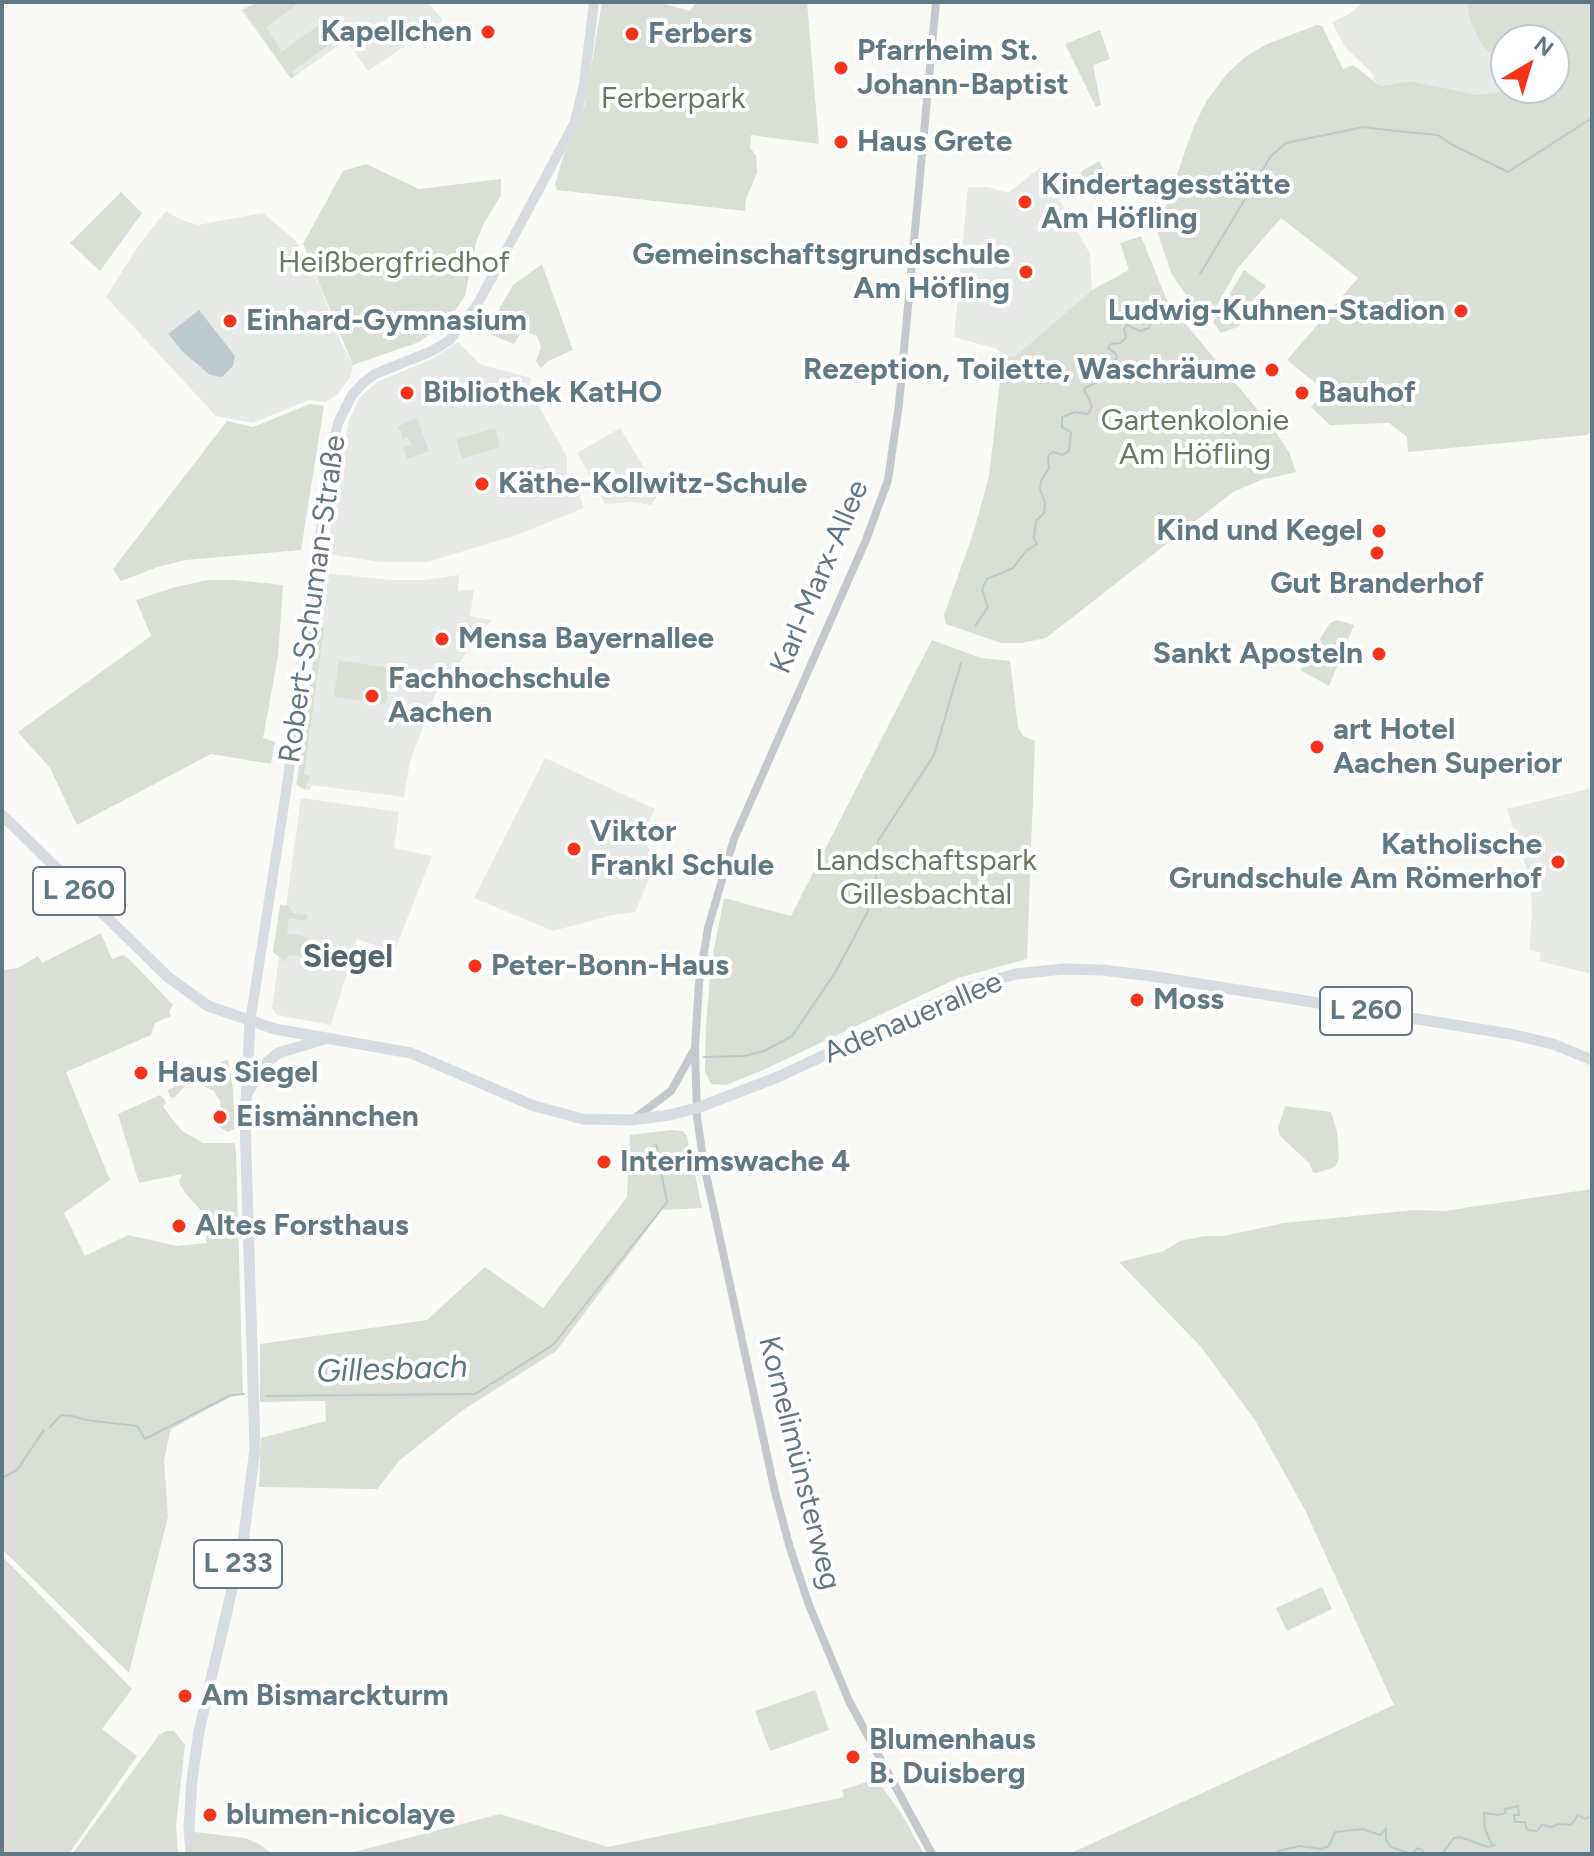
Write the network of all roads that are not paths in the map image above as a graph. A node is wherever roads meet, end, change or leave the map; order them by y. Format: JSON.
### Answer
{"nodes":[{"id":1,"x":594,"y":2,"type":"edge"},
{"id":2,"x":936,"y":2,"type":"edge"},
{"id":3,"x":2,"y":815,"type":"edge"},
{"id":4,"x":250,"y":1022,"type":"junction"},
{"id":5,"x":329,"y":1038,"type":"junction"},
{"id":6,"x":695,"y":1048,"type":"junction"},
{"id":7,"x":1592,"y":1060,"type":"edge"},
{"id":8,"x":246,"y":1096,"type":"junction"},
{"id":9,"x":697,"y":1108,"type":"junction"},
{"id":10,"x":632,"y":1120,"type":"junction"},
{"id":11,"x":191,"y":1854,"type":"edge"},
{"id":12,"x":932,"y":1854,"type":"edge"}],
"edges":[{"from":1,"to":4,"type":"main road","name":"Robert-Schuman-Straße","number":"L 233"},
{"from":2,"to":6,"type":"street","name":"Karl-Marx-Allee"},
{"from":3,"to":4,"type":"main road","number":"L 260"},
{"from":4,"to":5,"type":"main road","name":"Adenauerallee","number":"L 260"},
{"from":4,"to":8,"type":"main road","number":"L 233"},
{"from":5,"to":8,"type":"main road"},
{"from":5,"to":10,"type":"main road","name":"Adenauerallee","number":"L 260"},
{"from":6,"to":9,"type":"street","name":"Karl-Marx-Allee"},
{"from":6,"to":10,"type":"street"},
{"from":7,"to":9,"type":"main road","name":"Adenauerallee","number":"L 260"},
{"from":8,"to":11,"type":"main road","number":"L 233"},
{"from":9,"to":10,"type":"main road","name":"Adenauerallee","number":"L 260"},
{"from":9,"to":12,"type":"street","name":"Kornelimünsterweg"}]}
